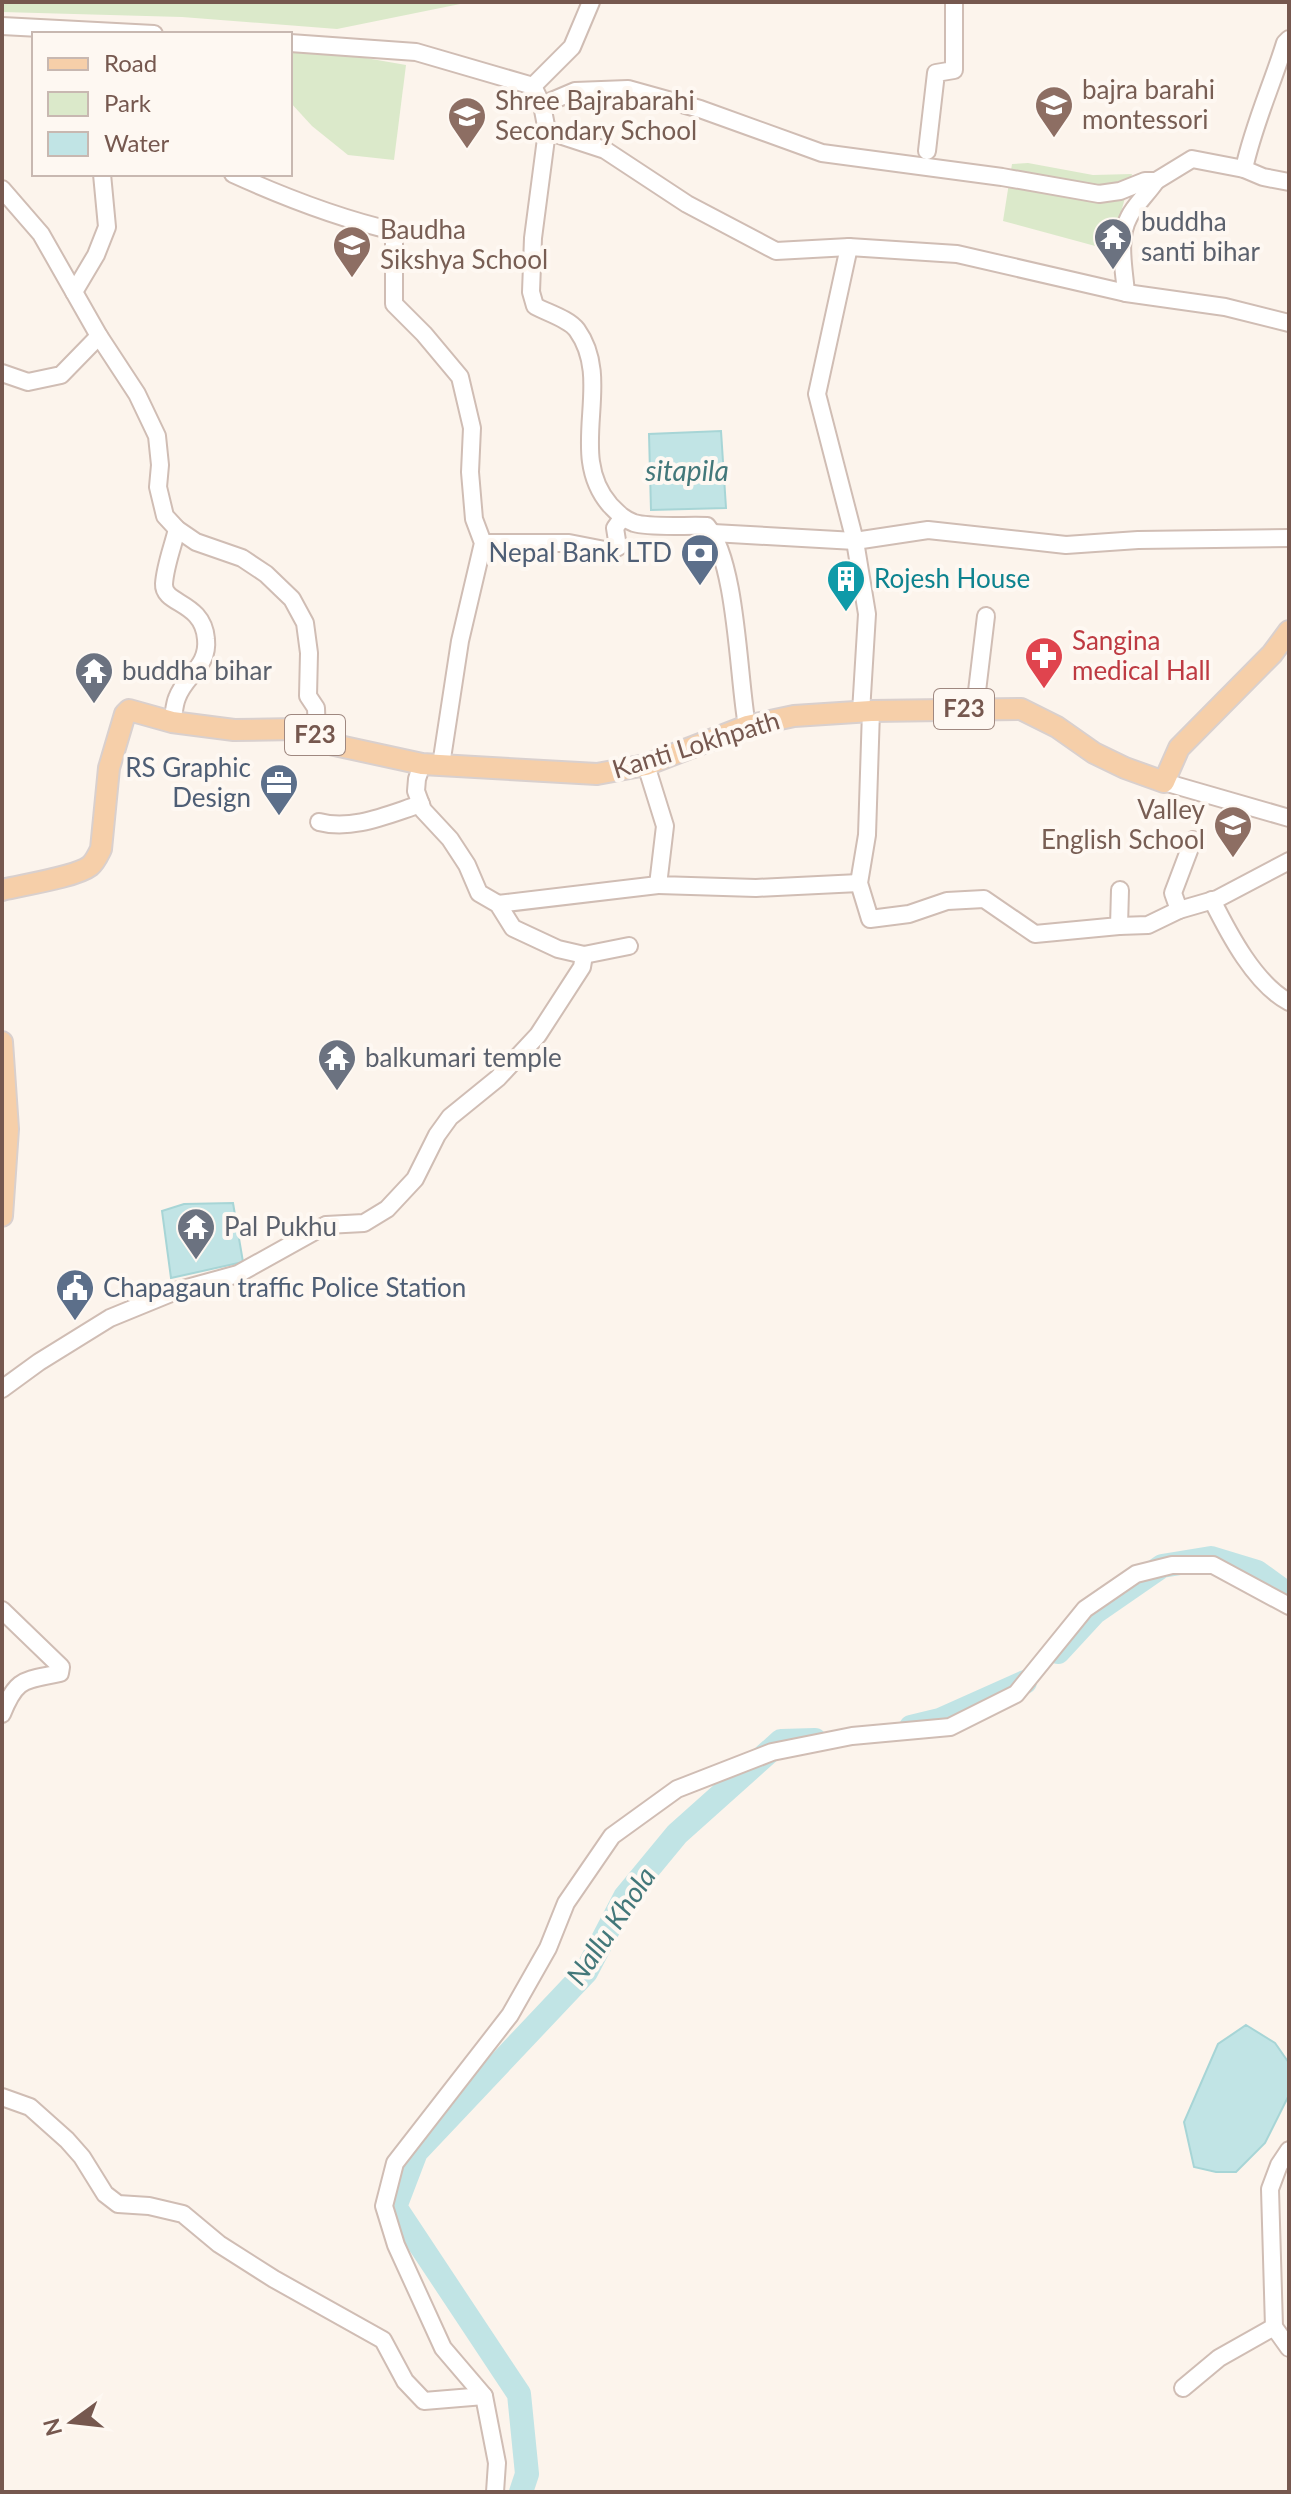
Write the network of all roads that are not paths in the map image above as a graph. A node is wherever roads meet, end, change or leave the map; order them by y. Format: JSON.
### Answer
{"nodes":[{"id":1,"x":591,"y":2,"type":"edge"},
{"id":2,"x":954,"y":2,"type":"edge"},
{"id":3,"x":2,"y":26,"type":"edge"},
{"id":4,"x":68,"y":31,"type":"edge"},
{"id":5,"x":97,"y":32,"type":"edge"},
{"id":6,"x":1289,"y":39,"type":"edge"},
{"id":7,"x":292,"y":43,"type":"edge"},
{"id":8,"x":533,"y":86,"type":"junction"},
{"id":9,"x":542,"y":105,"type":"junction"},
{"id":10,"x":547,"y":131,"type":"junction"},
{"id":11,"x":927,"y":151,"type":"dead end"},
{"id":12,"x":1244,"y":169,"type":"junction"},
{"id":13,"x":102,"y":176,"type":"edge"},
{"id":14,"x":237,"y":176,"type":"edge"},
{"id":15,"x":1156,"y":181,"type":"junction"},
{"id":16,"x":1289,"y":182,"type":"edge"},
{"id":17,"x":2,"y":189,"type":"edge"},
{"id":18,"x":849,"y":247,"type":"junction"},
{"id":19,"x":74,"y":292,"type":"junction"},
{"id":20,"x":1126,"y":293,"type":"junction"},
{"id":21,"x":1289,"y":323,"type":"edge"},
{"id":22,"x":99,"y":336,"type":"junction"},
{"id":23,"x":2,"y":373,"type":"edge"},
{"id":24,"x":622,"y":518,"type":"junction"},
{"id":25,"x":177,"y":529,"type":"junction"},
{"id":26,"x":713,"y":533,"type":"junction"},
{"id":27,"x":1289,"y":538,"type":"edge"},
{"id":28,"x":855,"y":541,"type":"junction"},
{"id":29,"x":483,"y":543,"type":"junction"},
{"id":30,"x":986,"y":616,"type":"dead end"},
{"id":31,"x":1289,"y":631,"type":"edge"},
{"id":32,"x":975,"y":708,"type":"junction"},
{"id":33,"x":866,"y":712,"type":"junction"},
{"id":34,"x":172,"y":722,"type":"junction"},
{"id":35,"x":747,"y":726,"type":"junction"},
{"id":36,"x":317,"y":735,"type":"junction"},
{"id":37,"x":431,"y":764,"type":"junction"},
{"id":38,"x":646,"y":765,"type":"junction"},
{"id":39,"x":1164,"y":782,"type":"junction"},
{"id":40,"x":421,"y":804,"type":"junction"},
{"id":41,"x":1289,"y":818,"type":"edge"},
{"id":42,"x":319,"y":822,"type":"dead end"},
{"id":43,"x":1193,"y":840,"type":"dead end"},
{"id":44,"x":1289,"y":861,"type":"edge"},
{"id":45,"x":859,"y":883,"type":"junction"},
{"id":46,"x":658,"y":885,"type":"junction"},
{"id":47,"x":2,"y":890,"type":"edge"},
{"id":48,"x":1120,"y":890,"type":"dead end"},
{"id":49,"x":1212,"y":900,"type":"junction"},
{"id":50,"x":498,"y":904,"type":"junction"},
{"id":51,"x":1179,"y":910,"type":"junction"},
{"id":52,"x":1119,"y":926,"type":"junction"},
{"id":53,"x":629,"y":946,"type":"dead end"},
{"id":54,"x":584,"y":955,"type":"junction"},
{"id":55,"x":1289,"y":1002,"type":"edge"},
{"id":56,"x":2,"y":1042,"type":"edge"},
{"id":57,"x":3,"y":1208,"type":"edge"},
{"id":58,"x":2,"y":1389,"type":"edge"},
{"id":59,"x":1289,"y":1606,"type":"edge"},
{"id":60,"x":2,"y":1610,"type":"edge"},
{"id":61,"x":2,"y":1714,"type":"edge"},
{"id":62,"x":2,"y":2097,"type":"edge"},
{"id":63,"x":1289,"y":2150,"type":"edge"},
{"id":64,"x":1274,"y":2327,"type":"junction"},
{"id":65,"x":1289,"y":2348,"type":"edge"},
{"id":66,"x":1183,"y":2388,"type":"dead end"},
{"id":67,"x":484,"y":2396,"type":"junction"},
{"id":68,"x":495,"y":2492,"type":"edge"}],
"edges":[{"from":1,"to":8,"type":"street"},
{"from":2,"to":11,"type":"street"},
{"from":3,"to":4,"type":"street"},
{"from":4,"to":5,"type":"street"},
{"from":6,"to":12,"type":"street"},
{"from":7,"to":8,"type":"street"},
{"from":8,"to":9,"type":"street"},
{"from":9,"to":10,"type":"street"},
{"from":9,"to":15,"type":"street"},
{"from":10,"to":18,"type":"street"},
{"from":10,"to":24,"type":"street"},
{"from":12,"to":15,"type":"street"},
{"from":12,"to":16,"type":"street"},
{"from":13,"to":19,"type":"street"},
{"from":14,"to":29,"type":"street"},
{"from":15,"to":20,"type":"street"},
{"from":17,"to":19,"type":"street"},
{"from":18,"to":20,"type":"street"},
{"from":18,"to":28,"type":"street"},
{"from":19,"to":22,"type":"street"},
{"from":20,"to":21,"type":"street"},
{"from":22,"to":23,"type":"street"},
{"from":22,"to":25,"type":"street"},
{"from":24,"to":26,"type":"street"},
{"from":24,"to":29,"type":"street"},
{"from":25,"to":34,"type":"street"},
{"from":25,"to":36,"type":"street"},
{"from":26,"to":28,"type":"street"},
{"from":26,"to":35,"type":"street"},
{"from":27,"to":28,"type":"street"},
{"from":28,"to":33,"type":"street"},
{"from":29,"to":37,"type":"street"},
{"from":30,"to":32,"type":"street"},
{"from":31,"to":39,"type":"main road"},
{"from":32,"to":33,"type":"main road","name":"Kanti Lokhpath","number":"F23"},
{"from":32,"to":39,"type":"main road","name":"Kanti Lokhpath","number":"F23"},
{"from":33,"to":35,"type":"main road","name":"Kanti Lokhpath","number":"F23"},
{"from":33,"to":45,"type":"street"},
{"from":34,"to":36,"type":"main road","name":"Kanti Lokhpath","number":"F23"},
{"from":34,"to":47,"type":"main road","name":"Kanti Lokhpath","number":"F23"},
{"from":35,"to":38,"type":"main road","name":"Kanti Lokhpath","number":"F23"},
{"from":36,"to":37,"type":"main road","name":"Kanti Lokhpath","number":"F23"},
{"from":37,"to":38,"type":"main road","name":"Kanti Lokhpath","number":"F23"},
{"from":37,"to":40,"type":"street"},
{"from":38,"to":46,"type":"street"},
{"from":39,"to":41,"type":"street"},
{"from":40,"to":42,"type":"street"},
{"from":40,"to":50,"type":"street"},
{"from":43,"to":51,"type":"street"},
{"from":44,"to":49,"type":"street"},
{"from":45,"to":46,"type":"street"},
{"from":45,"to":52,"type":"street"},
{"from":46,"to":50,"type":"street"},
{"from":48,"to":52,"type":"street"},
{"from":49,"to":51,"type":"street"},
{"from":49,"to":55,"type":"street"},
{"from":50,"to":54,"type":"street"},
{"from":51,"to":52,"type":"street"},
{"from":53,"to":54,"type":"street"},
{"from":54,"to":58,"type":"street"},
{"from":56,"to":57,"type":"main road"},
{"from":59,"to":67,"type":"street"},
{"from":60,"to":61,"type":"street"},
{"from":62,"to":67,"type":"street"},
{"from":63,"to":64,"type":"street"},
{"from":64,"to":65,"type":"street"},
{"from":64,"to":66,"type":"street"},
{"from":67,"to":68,"type":"street"}]}
